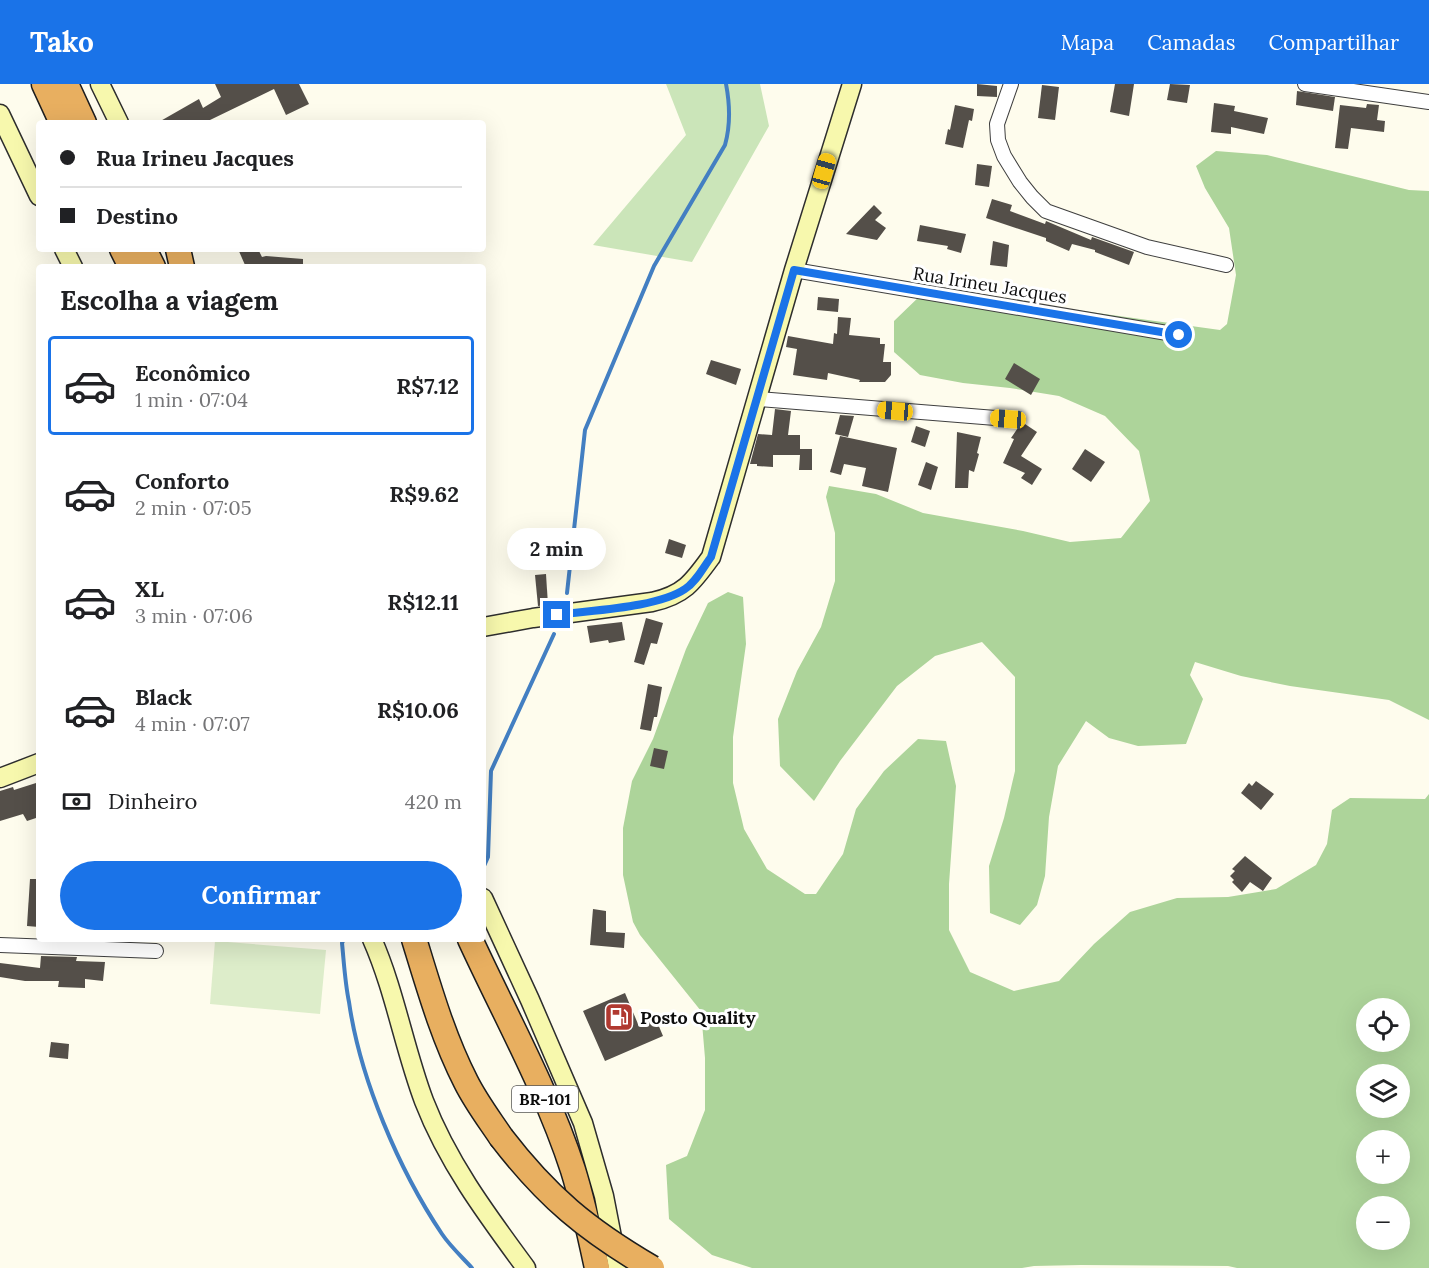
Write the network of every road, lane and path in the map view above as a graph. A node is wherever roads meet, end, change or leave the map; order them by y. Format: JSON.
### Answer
{"nodes":[{"id":1,"x":44,"y":84,"type":"edge"},
{"id":2,"x":66,"y":84,"type":"edge"},
{"id":3,"x":100,"y":84,"type":"edge"},
{"id":4,"x":852,"y":84,"type":"edge"},
{"id":5,"x":1011,"y":84,"type":"edge"},
{"id":6,"x":1305,"y":84,"type":"edge"},
{"id":7,"x":1429,"y":102,"type":"edge"},
{"id":8,"x":0,"y":114,"type":"edge"},
{"id":9,"x":61,"y":120,"type":"edge"},
{"id":10,"x":83,"y":120,"type":"edge"},
{"id":11,"x":117,"y":120,"type":"edge"},
{"id":12,"x":36,"y":190,"type":"edge"},
{"id":13,"x":1226,"y":265,"type":"dead end"},
{"id":14,"x":794,"y":270,"type":"junction"},
{"id":15,"x":1179,"y":335,"type":"dead end"},
{"id":16,"x":758,"y":399,"type":"junction"},
{"id":17,"x":1008,"y":419,"type":"dead end"},
{"id":18,"x":486,"y":626,"type":"edge"},
{"id":19,"x":36,"y":764,"type":"edge"},
{"id":20,"x":0,"y":778,"type":"edge"},
{"id":21,"x":486,"y":905,"type":"edge"},
{"id":22,"x":373,"y":942,"type":"edge"},
{"id":23,"x":415,"y":942,"type":"edge"},
{"id":24,"x":471,"y":942,"type":"edge"},
{"id":25,"x":0,"y":945,"type":"edge"},
{"id":26,"x":156,"y":951,"type":"dead end"},
{"id":27,"x":526,"y":1268,"type":"edge"},
{"id":28,"x":597,"y":1268,"type":"edge"},
{"id":29,"x":618,"y":1268,"type":"edge"},
{"id":30,"x":652,"y":1268,"type":"edge"}],
"edges":[{"from":1,"to":9,"type":"highway"},
{"from":2,"to":10,"type":"highway"},
{"from":3,"to":11,"type":"main road"},
{"from":4,"to":14,"type":"main road"},
{"from":5,"to":13,"type":"street"},
{"from":6,"to":7,"type":"street"},
{"from":8,"to":12,"type":"main road"},
{"from":14,"to":15,"type":"street","name":"Rua Irineu Jacques"},
{"from":14,"to":16,"type":"main road"},
{"from":16,"to":17,"type":"street"},
{"from":16,"to":18,"type":"main road"},
{"from":19,"to":20,"type":"main road"},
{"from":21,"to":29,"type":"main road"},
{"from":22,"to":27,"type":"main road"},
{"from":23,"to":30,"type":"highway","number":"BR-101","bridge":true},
{"from":24,"to":28,"type":"highway","number":"BR-101"},
{"from":25,"to":26,"type":"street"}]}
